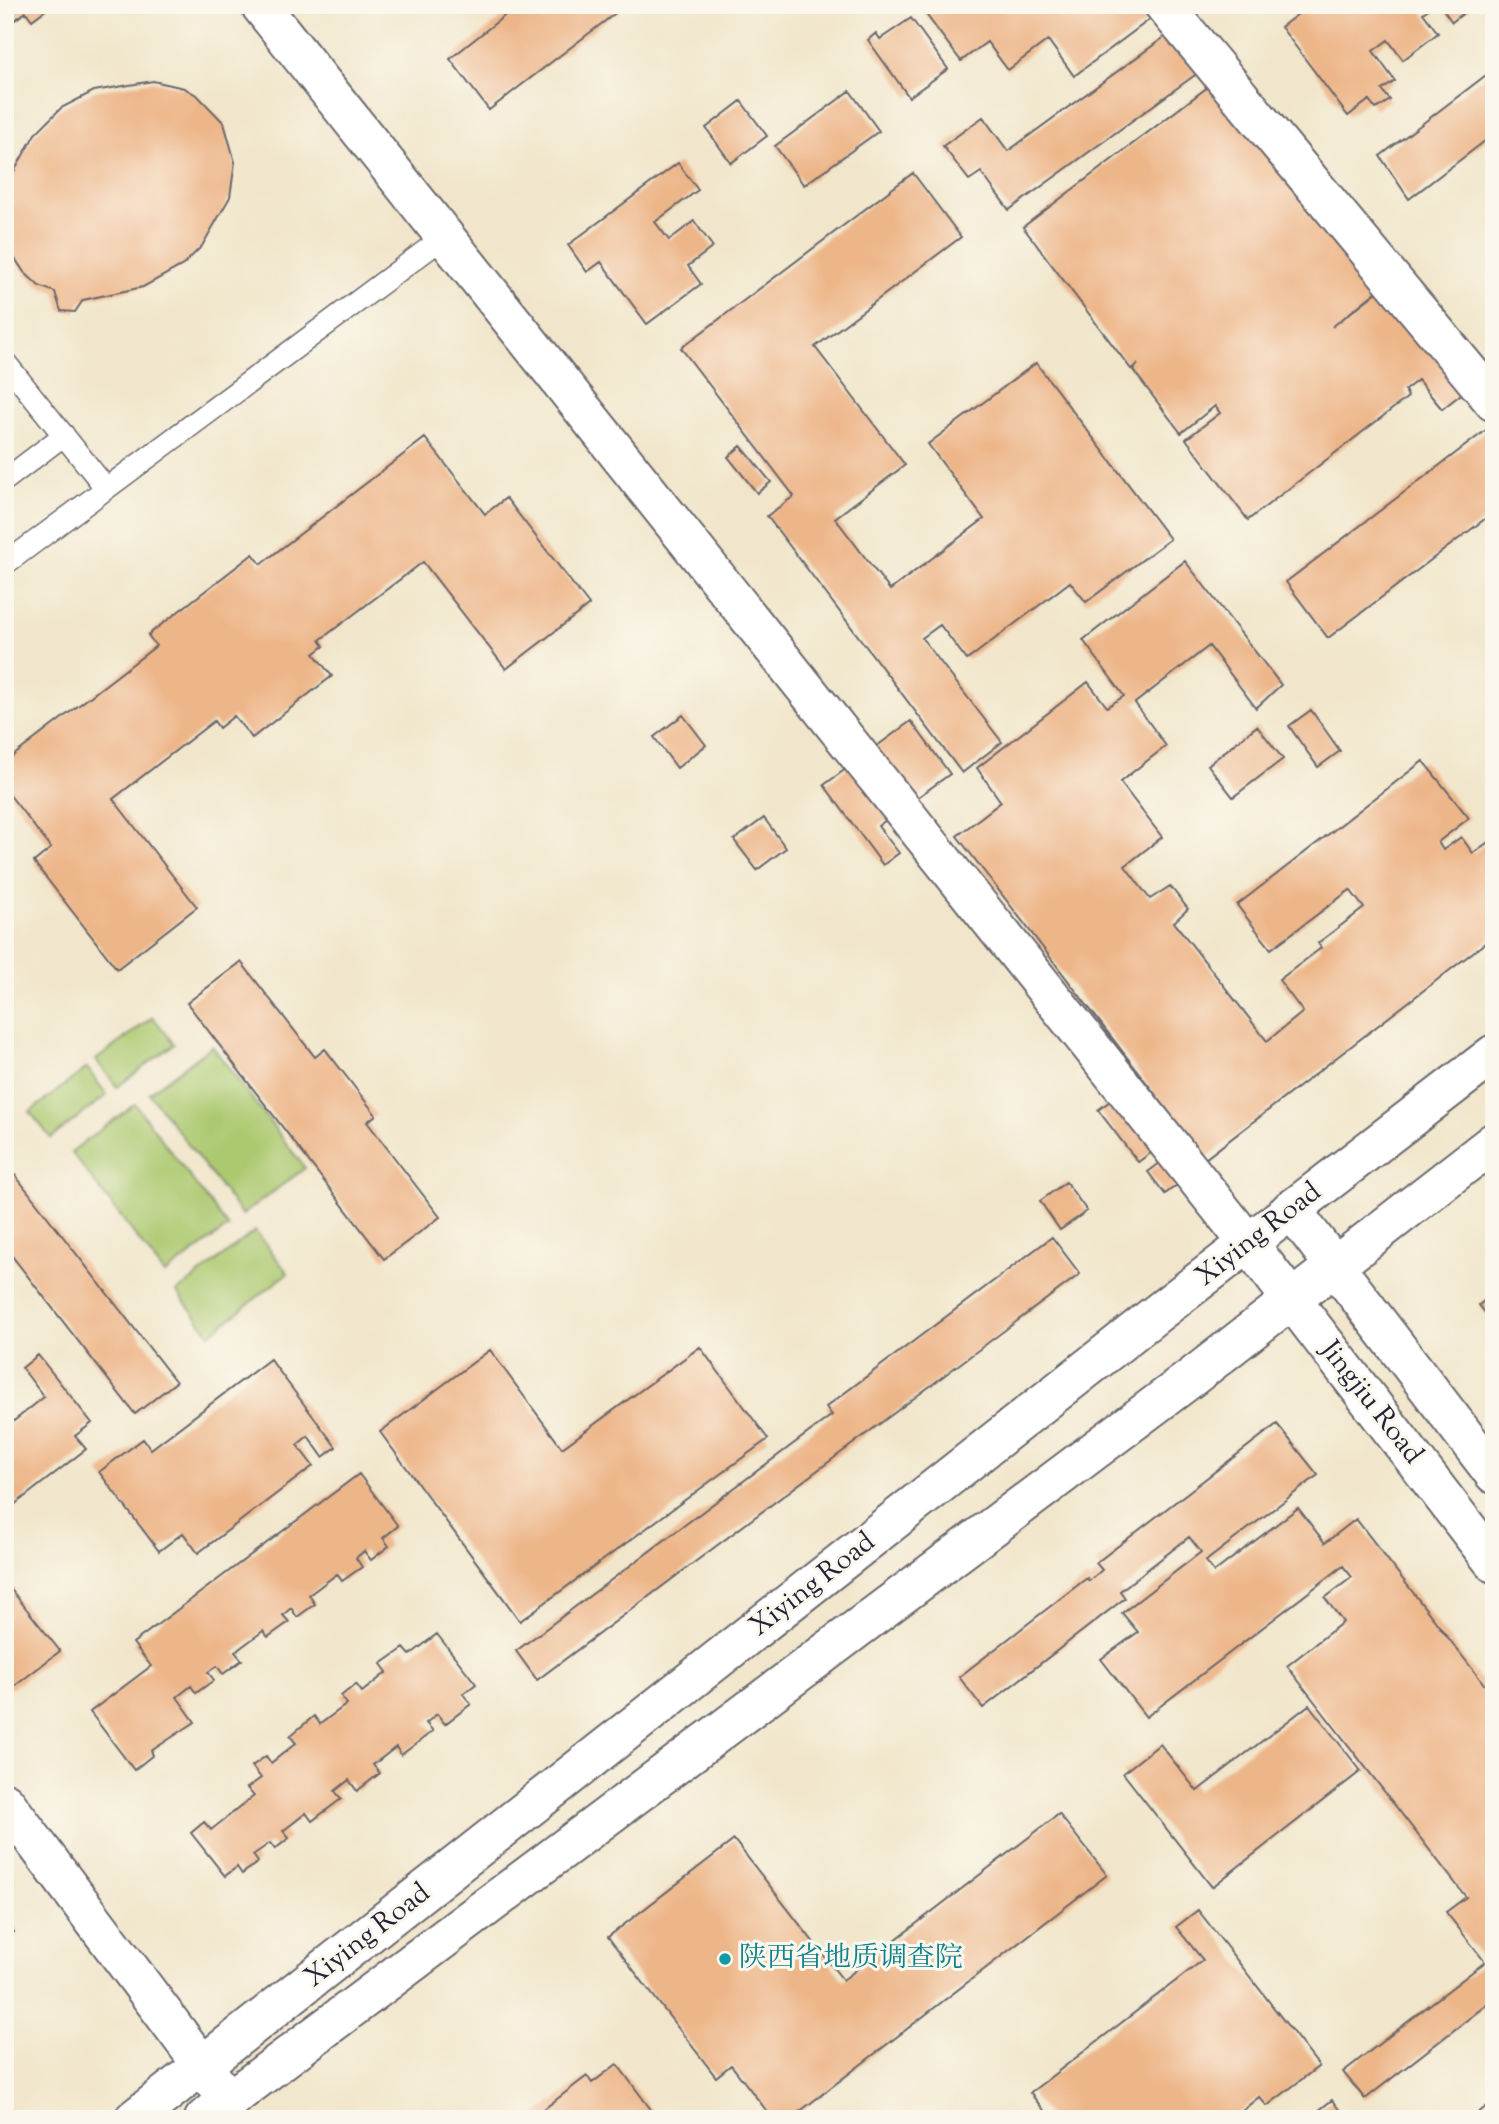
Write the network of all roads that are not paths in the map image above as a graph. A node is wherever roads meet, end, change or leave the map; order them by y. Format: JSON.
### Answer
{"nodes":[{"id":1,"x":260,"y":5,"type":"edge"},
{"id":2,"x":1164,"y":5,"type":"edge"},
{"id":3,"x":444,"y":237,"type":"junction"},
{"id":4,"x":5,"y":362,"type":"edge"},
{"id":5,"x":1494,"y":402,"type":"edge"},
{"id":6,"x":64,"y":435,"type":"junction"},
{"id":7,"x":5,"y":480,"type":"edge"},
{"id":8,"x":105,"y":487,"type":"junction"},
{"id":9,"x":5,"y":564,"type":"edge"},
{"id":10,"x":1494,"y":1054,"type":"edge"},
{"id":11,"x":1494,"y":1142,"type":"edge"},
{"id":12,"x":1291,"y":1209,"type":"junction"},
{"id":13,"x":1248,"y":1243,"type":"junction"},
{"id":14,"x":1334,"y":1266,"type":"junction"},
{"id":15,"x":1292,"y":1300,"type":"junction"},
{"id":16,"x":1494,"y":1474,"type":"edge"},
{"id":17,"x":1494,"y":1563,"type":"edge"},
{"id":18,"x":5,"y":1802,"type":"edge"},
{"id":19,"x":204,"y":2065,"type":"junction"},
{"id":20,"x":216,"y":2110,"type":"edge"},
{"id":21,"x":134,"y":2119,"type":"edge"}],
"edges":[{"from":1,"to":3,"type":"main road","name":"Jingjiu Road"},
{"from":2,"to":5,"type":"main road"},
{"from":3,"to":8,"type":"lane"},
{"from":3,"to":13,"type":"main road","name":"Jingjiu Road"},
{"from":4,"to":6,"type":"lane"},
{"from":6,"to":7,"type":"lane"},
{"from":6,"to":8,"type":"lane"},
{"from":8,"to":9,"type":"lane"},
{"from":10,"to":12,"type":"main road","name":"Xiying Road"},
{"from":11,"to":14,"type":"main road","name":"Xiying Road"},
{"from":12,"to":13,"type":"main road","name":"Xiying Road"},
{"from":12,"to":14,"type":"main road","name":"Jingjiu Road"},
{"from":13,"to":15,"type":"main road","name":"Jingjiu Road"},
{"from":13,"to":19,"type":"main road","name":"Xiying Road"},
{"from":14,"to":15,"type":"main road","name":"Xiying Road"},
{"from":14,"to":16,"type":"main road","name":"Jingjiu Road"},
{"from":15,"to":17,"type":"main road","name":"Jingjiu Road"},
{"from":15,"to":20,"type":"main road","name":"Xiying Road"},
{"from":18,"to":19,"type":"main road"},
{"from":19,"to":20,"type":"main road"},
{"from":19,"to":21,"type":"main road","name":"Xiying Road"}]}
